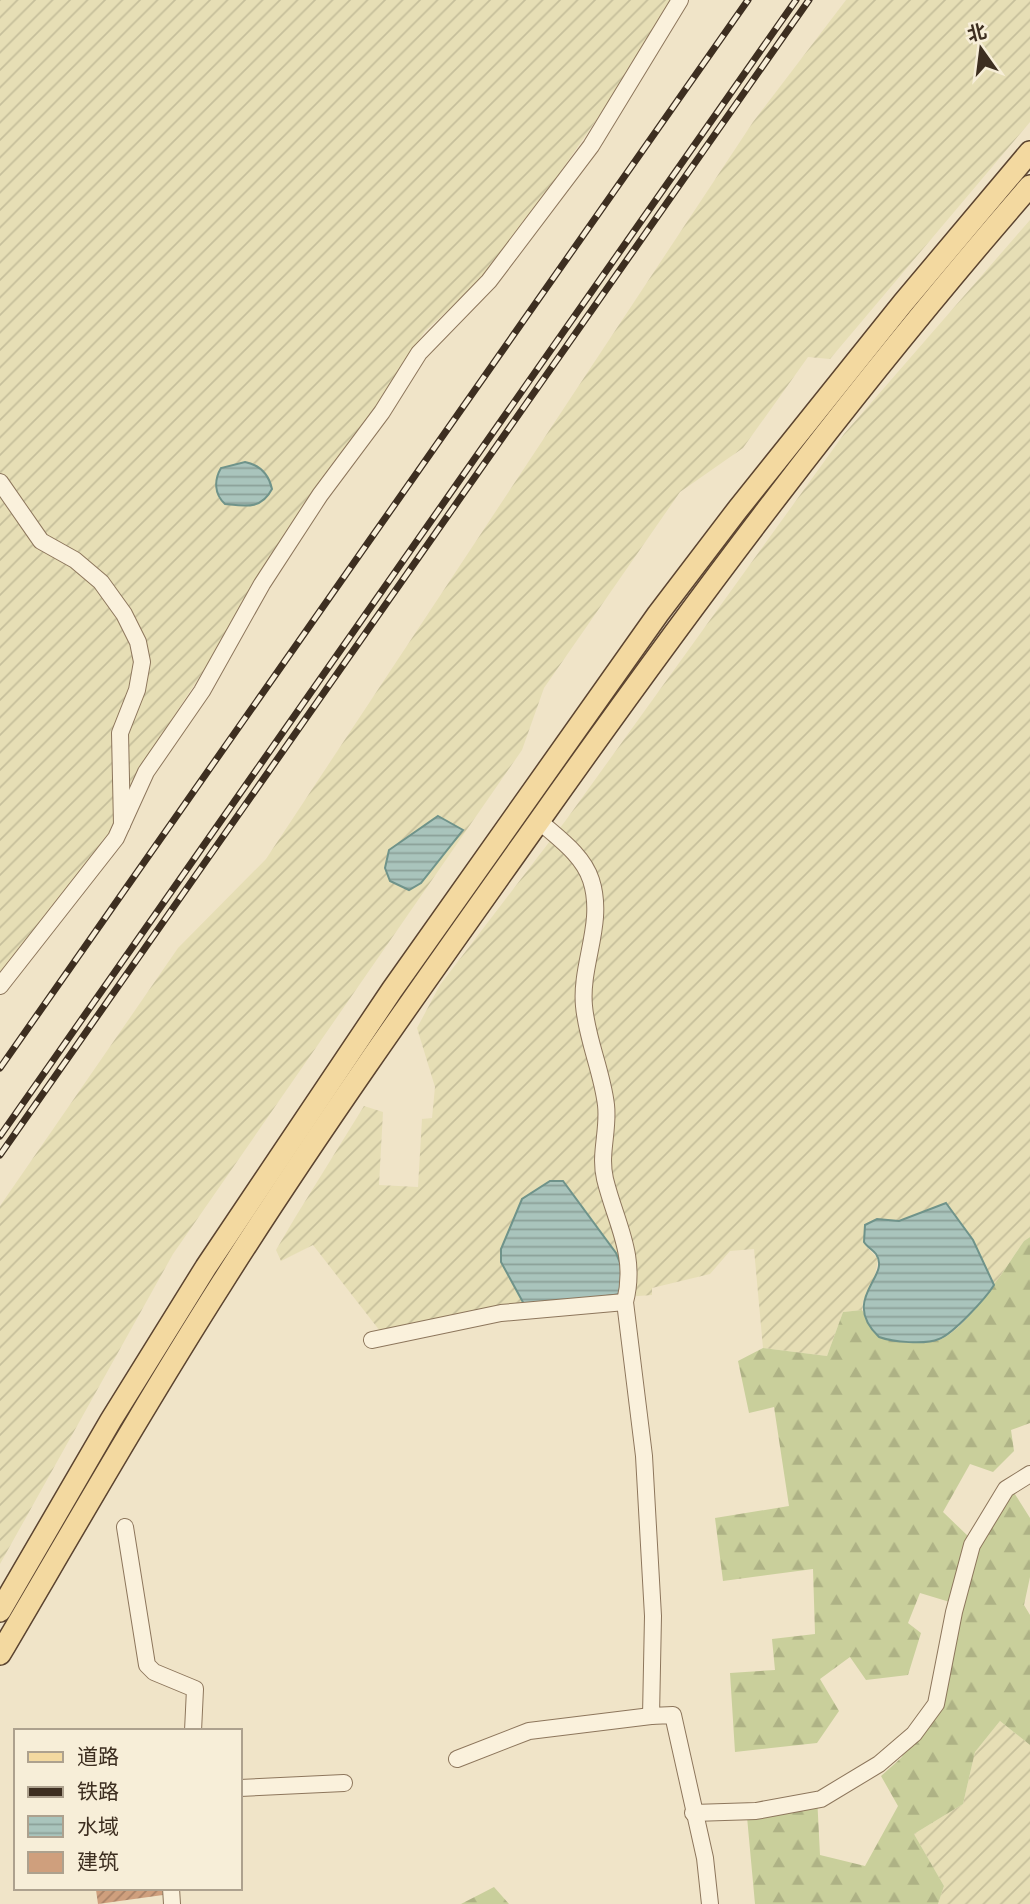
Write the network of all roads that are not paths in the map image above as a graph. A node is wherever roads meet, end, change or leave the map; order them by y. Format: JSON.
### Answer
{"nodes":[{"id":1,"x":680,"y":0,"type":"edge"},
{"id":2,"x":1030,"y":152,"type":"edge"},
{"id":3,"x":1030,"y":186,"type":"edge"},
{"id":4,"x":0,"y":482,"type":"edge"},
{"id":5,"x":539,"y":821,"type":"junction"},
{"id":6,"x":122,"y":826,"type":"junction"},
{"id":7,"x":0,"y":986,"type":"edge"},
{"id":8,"x":625,"y":1302,"type":"junction"},
{"id":9,"x":372,"y":1340,"type":"dead end"},
{"id":10,"x":1030,"y":1474,"type":"edge"},
{"id":11,"x":125,"y":1527,"type":"dead end"},
{"id":12,"x":0,"y":1611,"type":"edge"},
{"id":13,"x":0,"y":1654,"type":"edge"},
{"id":14,"x":651,"y":1716,"type":"junction"},
{"id":15,"x":193,"y":1729,"type":"edge"},
{"id":16,"x":457,"y":1759,"type":"dead end"},
{"id":17,"x":344,"y":1783,"type":"dead end"},
{"id":18,"x":242,"y":1788,"type":"edge"},
{"id":19,"x":693,"y":1813,"type":"junction"},
{"id":20,"x":710,"y":1904,"type":"edge"}],
"edges":[{"from":1,"to":6,"type":"street"},
{"from":2,"to":12,"type":"main road"},
{"from":3,"to":5,"type":"main road"},
{"from":4,"to":6,"type":"street"},
{"from":5,"to":8,"type":"street"},
{"from":5,"to":13,"type":"main road"},
{"from":6,"to":7,"type":"street"},
{"from":8,"to":9,"type":"street"},
{"from":8,"to":14,"type":"street"},
{"from":10,"to":19,"type":"street"},
{"from":11,"to":15,"type":"street"},
{"from":14,"to":16,"type":"street"},
{"from":14,"to":19,"type":"street"},
{"from":17,"to":18,"type":"street"},
{"from":19,"to":20,"type":"street"}]}
